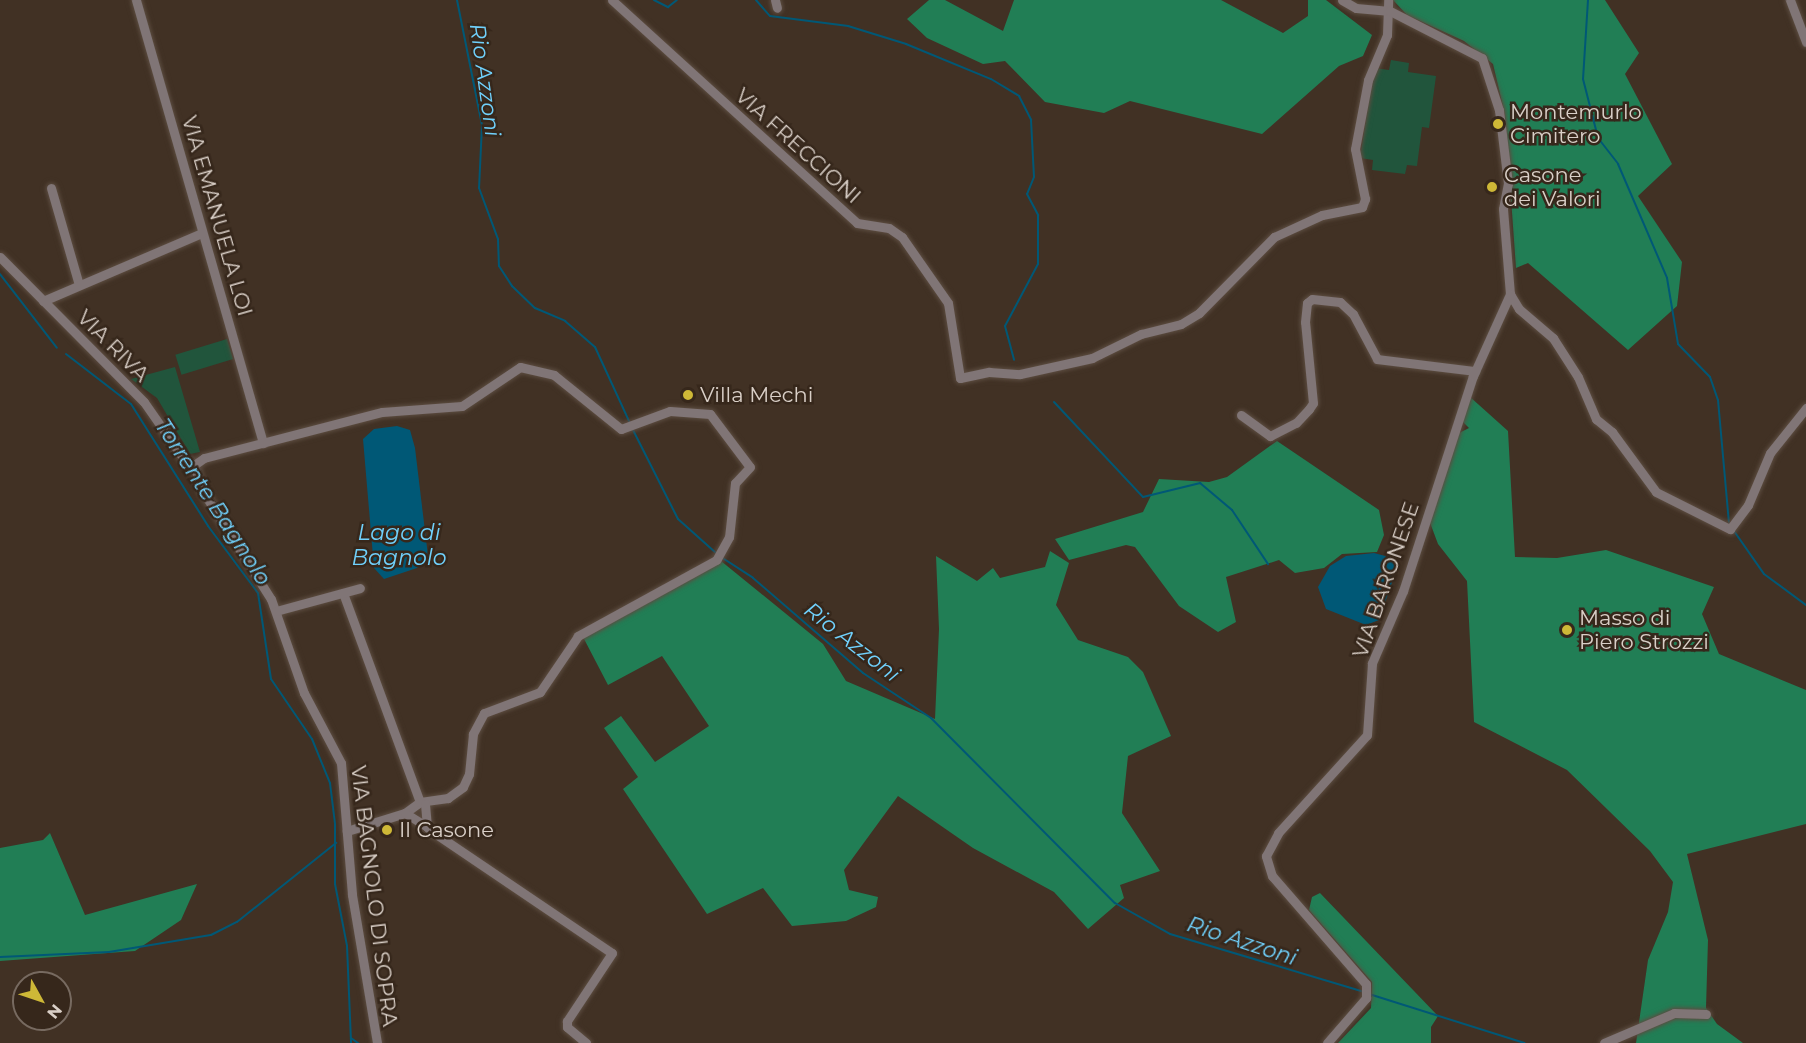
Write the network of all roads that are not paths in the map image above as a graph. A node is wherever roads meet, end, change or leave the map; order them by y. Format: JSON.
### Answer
{"nodes":[{"id":1,"x":136,"y":0,"type":"edge"},
{"id":2,"x":612,"y":0,"type":"edge"},
{"id":3,"x":1342,"y":0,"type":"edge"},
{"id":4,"x":1388,"y":0,"type":"edge"},
{"id":5,"x":1790,"y":0,"type":"edge"},
{"id":6,"x":1390,"y":11,"type":"junction"},
{"id":7,"x":1806,"y":42,"type":"edge"},
{"id":8,"x":51,"y":188,"type":"dead end"},
{"id":9,"x":202,"y":232,"type":"junction"},
{"id":10,"x":0,"y":257,"type":"edge"},
{"id":11,"x":79,"y":285,"type":"junction"},
{"id":12,"x":1510,"y":294,"type":"junction"},
{"id":13,"x":43,"y":301,"type":"junction"},
{"id":14,"x":1475,"y":371,"type":"junction"},
{"id":15,"x":1806,"y":408,"type":"edge"},
{"id":16,"x":1241,"y":415,"type":"dead end"},
{"id":17,"x":263,"y":443,"type":"junction"},
{"id":18,"x":195,"y":465,"type":"junction"},
{"id":19,"x":360,"y":588,"type":"dead end"},
{"id":20,"x":344,"y":593,"type":"junction"},
{"id":21,"x":276,"y":611,"type":"junction"},
{"id":22,"x":423,"y":803,"type":"junction"},
{"id":23,"x":405,"y":813,"type":"junction"},
{"id":24,"x":427,"y":827,"type":"junction"},
{"id":25,"x":347,"y":831,"type":"junction"},
{"id":26,"x":1706,"y":1014,"type":"dead end"},
{"id":27,"x":376,"y":1043,"type":"edge"},
{"id":28,"x":586,"y":1043,"type":"edge"},
{"id":29,"x":1327,"y":1043,"type":"edge"},
{"id":30,"x":1604,"y":1043,"type":"edge"}],
"edges":[{"from":1,"to":9,"type":"street","name":"VIA EMANUELA LOI"},
{"from":2,"to":6,"type":"street","name":"VIA FRECCIONI"},
{"from":3,"to":6,"type":"street"},
{"from":4,"to":6,"type":"street"},
{"from":5,"to":7,"type":"street"},
{"from":6,"to":12,"type":"street"},
{"from":8,"to":11,"type":"street"},
{"from":9,"to":11,"type":"street"},
{"from":9,"to":17,"type":"street","name":"VIA EMANUELA LOI"},
{"from":10,"to":13,"type":"street","name":"VIA RIVA"},
{"from":11,"to":13,"type":"street"},
{"from":12,"to":14,"type":"street","name":"VIA BARONESE"},
{"from":12,"to":15,"type":"street"},
{"from":13,"to":18,"type":"street","name":"VIA RIVA"},
{"from":14,"to":16,"type":"street"},
{"from":14,"to":29,"type":"street","name":"VIA BARONESE"},
{"from":17,"to":18,"type":"street"},
{"from":17,"to":22,"type":"street"},
{"from":18,"to":21,"type":"street","name":"VIA BAGNOLO DI SOPRA"},
{"from":19,"to":20,"type":"street"},
{"from":20,"to":21,"type":"street"},
{"from":20,"to":22,"type":"street"},
{"from":21,"to":25,"type":"street","name":"VIA BAGNOLO DI SOPRA"},
{"from":22,"to":23,"type":"street"},
{"from":22,"to":24,"type":"street"},
{"from":23,"to":24,"type":"street"},
{"from":23,"to":25,"type":"street"},
{"from":24,"to":28,"type":"street"},
{"from":25,"to":27,"type":"street","name":"VIA BAGNOLO DI SOPRA"},
{"from":26,"to":30,"type":"street"}]}
